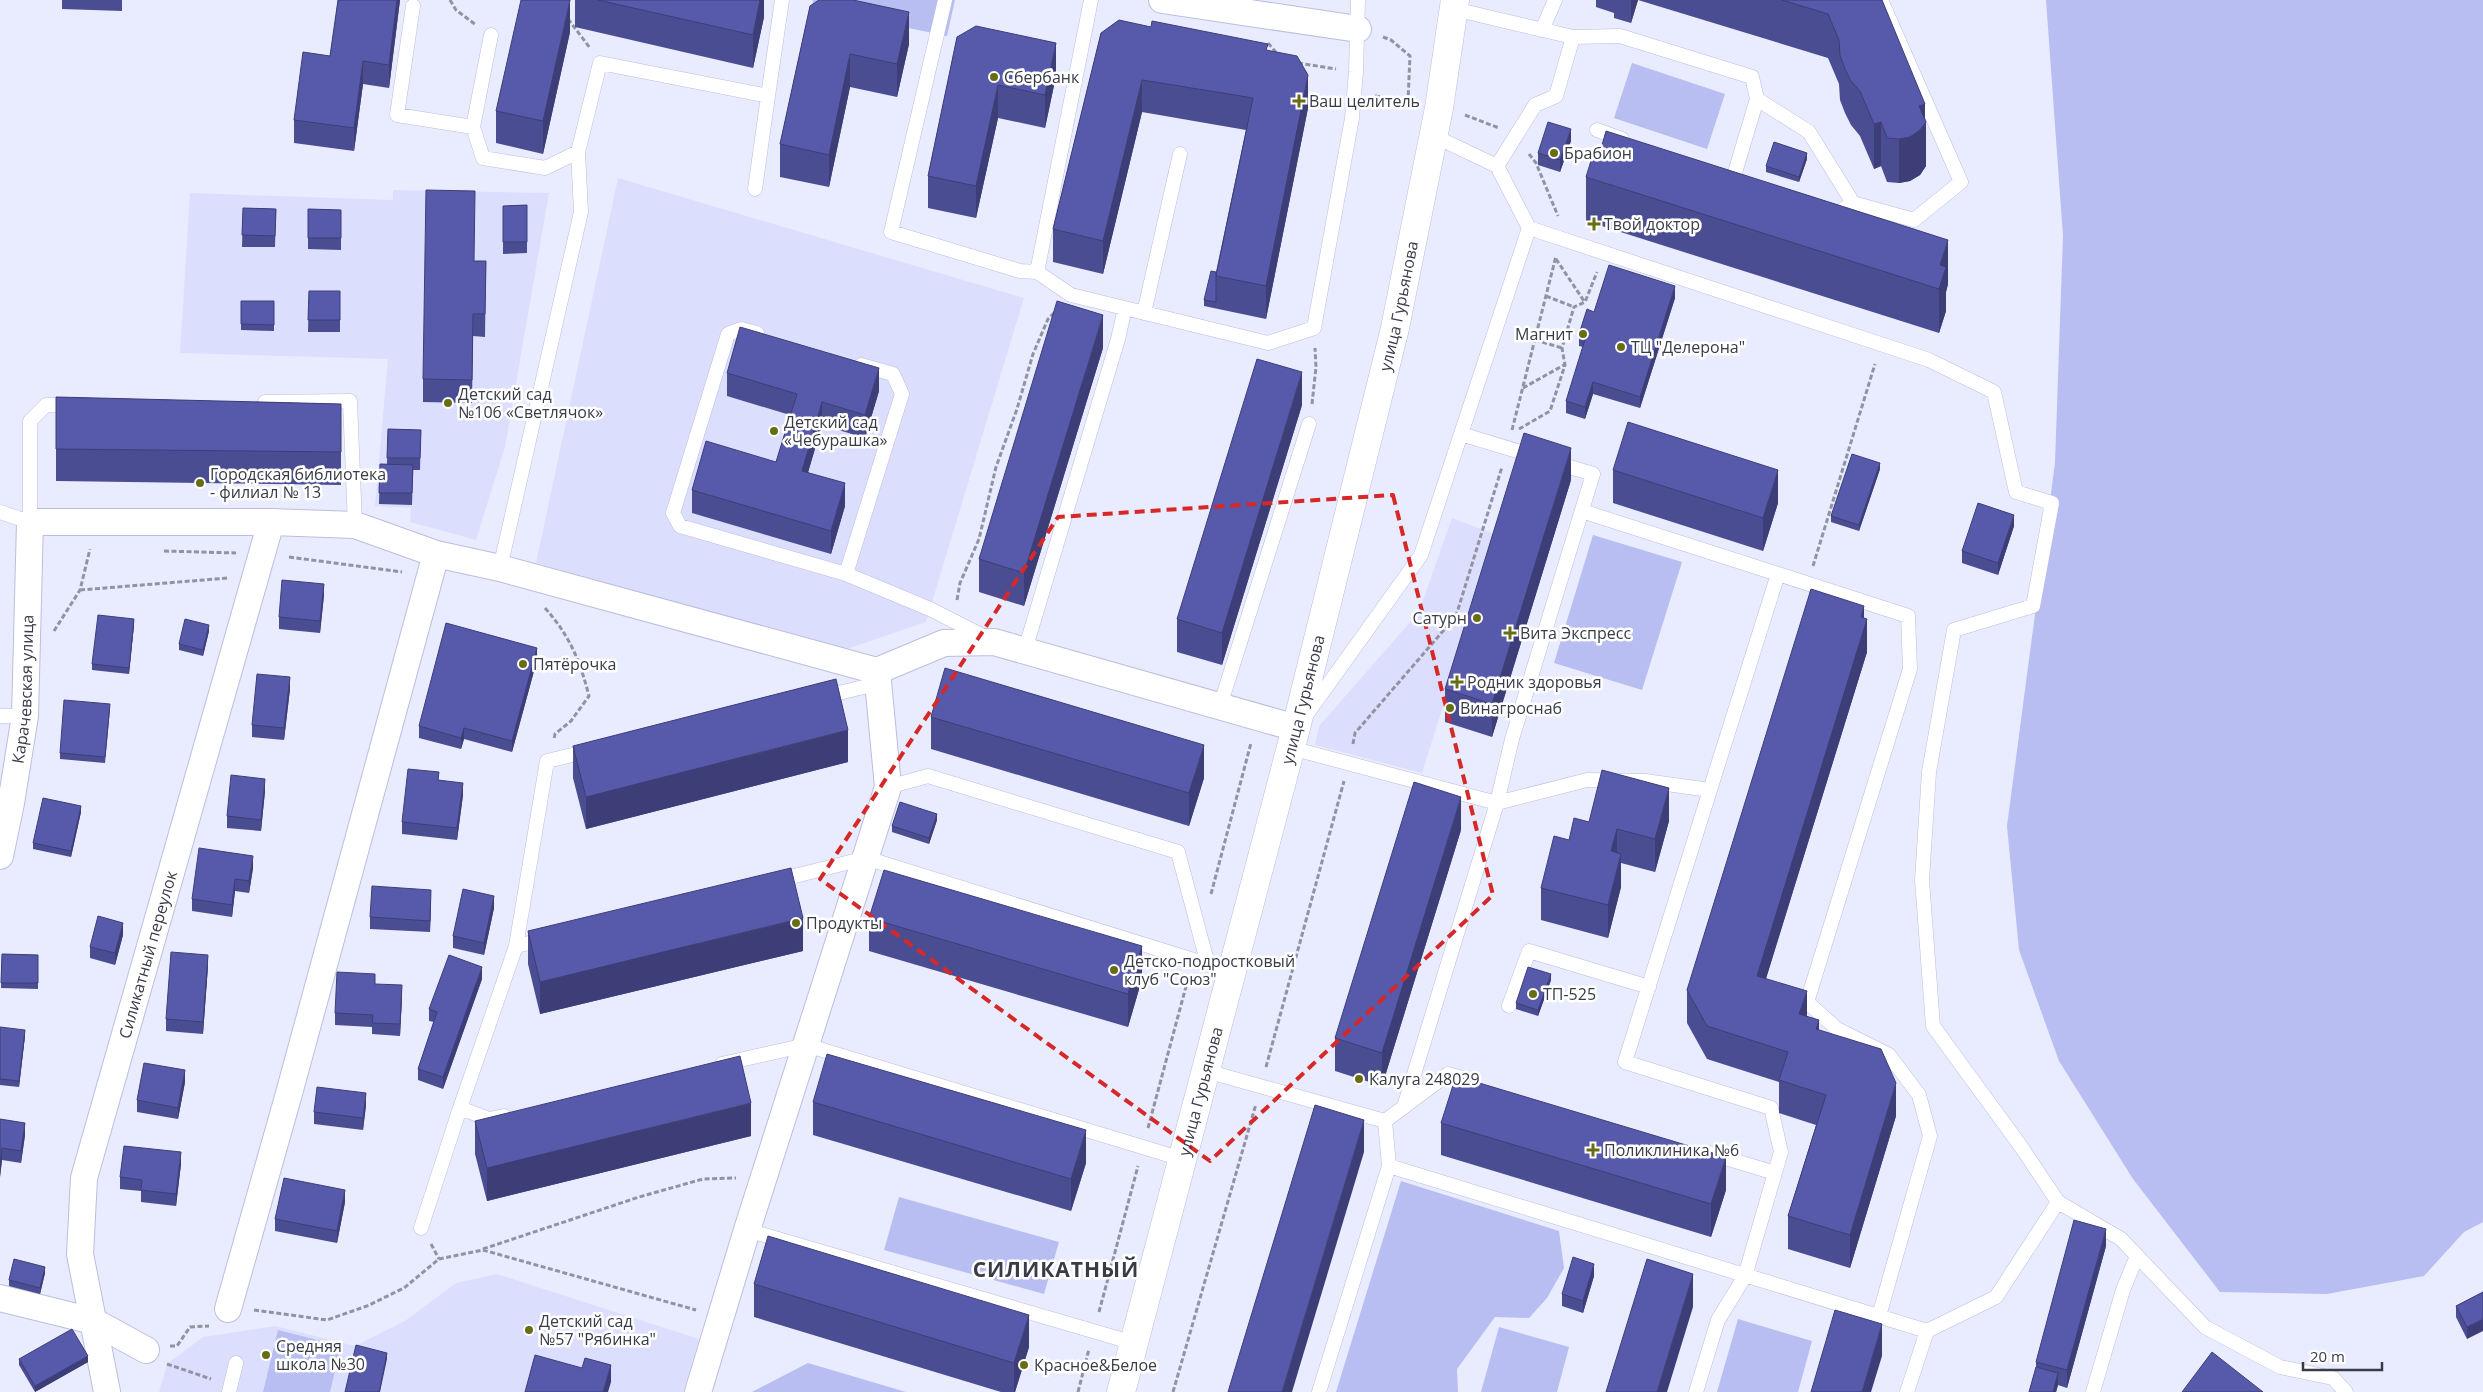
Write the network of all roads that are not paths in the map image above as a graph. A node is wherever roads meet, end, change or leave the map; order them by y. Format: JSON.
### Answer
{"nodes":[{"id":1,"x":782,"y":0,"type":"edge"},
{"id":2,"x":945,"y":0,"type":"edge"},
{"id":3,"x":1091,"y":0,"type":"edge"},
{"id":4,"x":1162,"y":0,"type":"edge"},
{"id":5,"x":1358,"y":0,"type":"edge"},
{"id":6,"x":1556,"y":0,"type":"edge"},
{"id":7,"x":1881,"y":0,"type":"edge"},
{"id":8,"x":1454,"y":4,"type":"edge"},
{"id":9,"x":413,"y":6,"type":"dead end"},
{"id":10,"x":1358,"y":29,"type":"junction"},
{"id":11,"x":1542,"y":30,"type":"junction"},
{"id":12,"x":491,"y":36,"type":"road end"},
{"id":13,"x":1573,"y":37,"type":"junction"},
{"id":14,"x":768,"y":96,"type":"junction"},
{"id":15,"x":1757,"y":99,"type":"junction"},
{"id":16,"x":472,"y":127,"type":"junction"},
{"id":17,"x":1597,"y":130,"type":"dead end"},
{"id":18,"x":1434,"y":136,"type":"junction"},
{"id":19,"x":1634,"y":143,"type":"edge"},
{"id":20,"x":578,"y":152,"type":"junction"},
{"id":21,"x":1180,"y":154,"type":"dead end"},
{"id":22,"x":1497,"y":166,"type":"junction"},
{"id":23,"x":1752,"y":185,"type":"edge"},
{"id":24,"x":756,"y":189,"type":"dead end"},
{"id":25,"x":1853,"y":204,"type":"junction"},
{"id":26,"x":1818,"y":207,"type":"edge"},
{"id":27,"x":1529,"y":228,"type":"junction"},
{"id":28,"x":1037,"y":272,"type":"junction"},
{"id":29,"x":1125,"y":308,"type":"junction"},
{"id":30,"x":1144,"y":313,"type":"junction"},
{"id":31,"x":770,"y":337,"type":"edge"},
{"id":32,"x":845,"y":360,"type":"edge"},
{"id":33,"x":252,"y":403,"type":"edge"},
{"id":34,"x":86,"y":405,"type":"edge"},
{"id":35,"x":1309,"y":424,"type":"road end"},
{"id":36,"x":1461,"y":434,"type":"junction"},
{"id":37,"x":1582,"y":511,"type":"junction"},
{"id":38,"x":0,"y":512,"type":"edge"},
{"id":39,"x":30,"y":522,"type":"junction"},
{"id":40,"x":271,"y":522,"type":"junction"},
{"id":41,"x":354,"y":525,"type":"junction"},
{"id":42,"x":433,"y":564,"type":"junction"},
{"id":43,"x":500,"y":568,"type":"junction"},
{"id":44,"x":846,"y":574,"type":"junction"},
{"id":45,"x":1778,"y":574,"type":"junction"},
{"id":46,"x":994,"y":642,"type":"junction"},
{"id":47,"x":1025,"y":650,"type":"junction"},
{"id":48,"x":876,"y":678,"type":"junction"},
{"id":49,"x":808,"y":700,"type":"edge"},
{"id":50,"x":1220,"y":706,"type":"junction"},
{"id":51,"x":12,"y":716,"type":"edge"},
{"id":52,"x":1294,"y":738,"type":"junction"},
{"id":53,"x":605,"y":747,"type":"edge"},
{"id":54,"x":888,"y":787,"type":"junction"},
{"id":55,"x":1710,"y":790,"type":"junction"},
{"id":56,"x":1497,"y":803,"type":"junction"},
{"id":57,"x":0,"y":856,"type":"edge"},
{"id":58,"x":866,"y":858,"type":"junction"},
{"id":59,"x":762,"y":884,"type":"edge"},
{"id":60,"x":563,"y":934,"type":"edge"},
{"id":61,"x":516,"y":946,"type":"junction"},
{"id":62,"x":1220,"y":969,"type":"junction"},
{"id":63,"x":1649,"y":987,"type":"junction"},
{"id":64,"x":1509,"y":1006,"type":"dead end"},
{"id":65,"x":806,"y":1045,"type":"junction"},
{"id":66,"x":710,"y":1067,"type":"edge"},
{"id":67,"x":1206,"y":1071,"type":"junction"},
{"id":68,"x":1486,"y":1085,"type":"edge"},
{"id":69,"x":1404,"y":1107,"type":"junction"},
{"id":70,"x":460,"y":1108,"type":"junction"},
{"id":71,"x":518,"y":1112,"type":"edge"},
{"id":72,"x":1385,"y":1120,"type":"junction"},
{"id":73,"x":1691,"y":1147,"type":"edge"},
{"id":74,"x":1182,"y":1159,"type":"junction"},
{"id":75,"x":1389,"y":1166,"type":"junction"},
{"id":76,"x":1775,"y":1173,"type":"junction"},
{"id":77,"x":2058,"y":1202,"type":"junction"},
{"id":78,"x":421,"y":1228,"type":"dead end"},
{"id":79,"x":747,"y":1230,"type":"junction"},
{"id":80,"x":2137,"y":1256,"type":"junction"},
{"id":81,"x":1745,"y":1276,"type":"junction"},
{"id":82,"x":0,"y":1298,"type":"edge"},
{"id":83,"x":228,"y":1309,"type":"road end"},
{"id":84,"x":1879,"y":1316,"type":"junction"},
{"id":85,"x":94,"y":1322,"type":"junction"},
{"id":86,"x":1927,"y":1331,"type":"junction"},
{"id":87,"x":1134,"y":1343,"type":"junction"},
{"id":88,"x":146,"y":1350,"type":"road end"},
{"id":89,"x":236,"y":1363,"type":"dead end"},
{"id":90,"x":230,"y":1389,"type":"edge"},
{"id":91,"x":107,"y":1392,"type":"edge"},
{"id":92,"x":698,"y":1392,"type":"edge"},
{"id":93,"x":1121,"y":1392,"type":"edge"},
{"id":94,"x":1319,"y":1392,"type":"edge"},
{"id":95,"x":1696,"y":1392,"type":"edge"},
{"id":96,"x":1906,"y":1392,"type":"edge"},
{"id":97,"x":2093,"y":1392,"type":"edge"},
{"id":98,"x":2346,"y":1392,"type":"edge"}],
"edges":[{"from":1,"to":14,"type":"lane"},
{"from":2,"to":28,"type":"lane"},
{"from":3,"to":28,"type":"lane"},
{"from":4,"to":10,"type":"street"},
{"from":5,"to":10,"type":"lane"},
{"from":6,"to":11,"type":"lane"},
{"from":7,"to":25,"type":"lane"},
{"from":8,"to":11,"type":"lane"},
{"from":8,"to":18,"type":"street","name":"улица Гурьянова"},
{"from":9,"to":16,"type":"lane"},
{"from":10,"to":30,"type":"lane"},
{"from":11,"to":13,"type":"lane"},
{"from":12,"to":16,"type":"lane"},
{"from":13,"to":15,"type":"lane"},
{"from":13,"to":22,"type":"lane"},
{"from":14,"to":20,"type":"lane"},
{"from":14,"to":24,"type":"lane"},
{"from":15,"to":23,"type":"lane"},
{"from":15,"to":25,"type":"lane"},
{"from":16,"to":20,"type":"lane"},
{"from":17,"to":19,"type":"lane"},
{"from":18,"to":22,"type":"lane"},
{"from":18,"to":52,"type":"street","name":"улица Гурьянова"},
{"from":20,"to":43,"type":"lane"},
{"from":21,"to":30,"type":"lane"},
{"from":22,"to":27,"type":"lane"},
{"from":25,"to":26,"type":"lane"},
{"from":27,"to":36,"type":"lane"},
{"from":27,"to":77,"type":"lane"},
{"from":28,"to":29,"type":"lane"},
{"from":29,"to":30,"type":"lane"},
{"from":29,"to":47,"type":"lane"},
{"from":31,"to":44,"type":"lane"},
{"from":32,"to":44,"type":"lane"},
{"from":33,"to":41,"type":"lane"},
{"from":34,"to":39,"type":"lane"},
{"from":35,"to":50,"type":"lane"},
{"from":36,"to":37,"type":"lane"},
{"from":36,"to":52,"type":"lane"},
{"from":37,"to":45,"type":"lane"},
{"from":37,"to":56,"type":"lane"},
{"from":38,"to":39,"type":"lane"},
{"from":39,"to":40,"type":"street"},
{"from":39,"to":51,"type":"street","name":"Карачевская улица"},
{"from":40,"to":41,"type":"street"},
{"from":40,"to":85,"type":"street","name":"Силикатный переулок"},
{"from":41,"to":42,"type":"street"},
{"from":42,"to":43,"type":"street"},
{"from":42,"to":83,"type":"street"},
{"from":43,"to":48,"type":"street"},
{"from":44,"to":46,"type":"lane"},
{"from":45,"to":55,"type":"lane"},
{"from":45,"to":84,"type":"lane"},
{"from":46,"to":47,"type":"street"},
{"from":46,"to":48,"type":"street"},
{"from":47,"to":50,"type":"street"},
{"from":48,"to":49,"type":"lane"},
{"from":48,"to":54,"type":"street"},
{"from":50,"to":52,"type":"street"},
{"from":51,"to":57,"type":"street","name":"Карачевская улица"},
{"from":52,"to":56,"type":"lane"},
{"from":52,"to":62,"type":"street","name":"улица Гурьянова"},
{"from":53,"to":61,"type":"lane"},
{"from":54,"to":58,"type":"street"},
{"from":54,"to":62,"type":"lane"},
{"from":55,"to":56,"type":"lane"},
{"from":55,"to":63,"type":"lane"},
{"from":56,"to":69,"type":"lane"},
{"from":58,"to":59,"type":"lane"},
{"from":58,"to":62,"type":"lane"},
{"from":58,"to":65,"type":"street"},
{"from":60,"to":61,"type":"lane"},
{"from":61,"to":70,"type":"lane"},
{"from":62,"to":67,"type":"street","name":"улица Гурьянова"},
{"from":63,"to":64,"type":"lane"},
{"from":63,"to":76,"type":"lane"},
{"from":65,"to":66,"type":"lane"},
{"from":65,"to":74,"type":"lane"},
{"from":65,"to":79,"type":"street"},
{"from":67,"to":72,"type":"lane"},
{"from":67,"to":74,"type":"street","name":"улица Гурьянова"},
{"from":68,"to":69,"type":"lane"},
{"from":69,"to":72,"type":"lane"},
{"from":70,"to":71,"type":"lane"},
{"from":70,"to":78,"type":"lane"},
{"from":72,"to":75,"type":"lane"},
{"from":73,"to":76,"type":"lane"},
{"from":74,"to":87,"type":"street","name":"улица Гурьянова"},
{"from":75,"to":81,"type":"lane"},
{"from":75,"to":94,"type":"lane"},
{"from":76,"to":81,"type":"lane"},
{"from":77,"to":80,"type":"lane"},
{"from":77,"to":86,"type":"lane"},
{"from":79,"to":87,"type":"lane"},
{"from":79,"to":92,"type":"street"},
{"from":80,"to":97,"type":"lane"},
{"from":80,"to":98,"type":"lane"},
{"from":81,"to":84,"type":"lane"},
{"from":81,"to":95,"type":"lane"},
{"from":82,"to":85,"type":"street"},
{"from":84,"to":86,"type":"lane"},
{"from":85,"to":88,"type":"street"},
{"from":85,"to":91,"type":"street","name":"Силикатный переулок"},
{"from":86,"to":96,"type":"lane"},
{"from":87,"to":93,"type":"street","name":"улица Гурьянова"},
{"from":89,"to":90,"type":"lane"}]}
